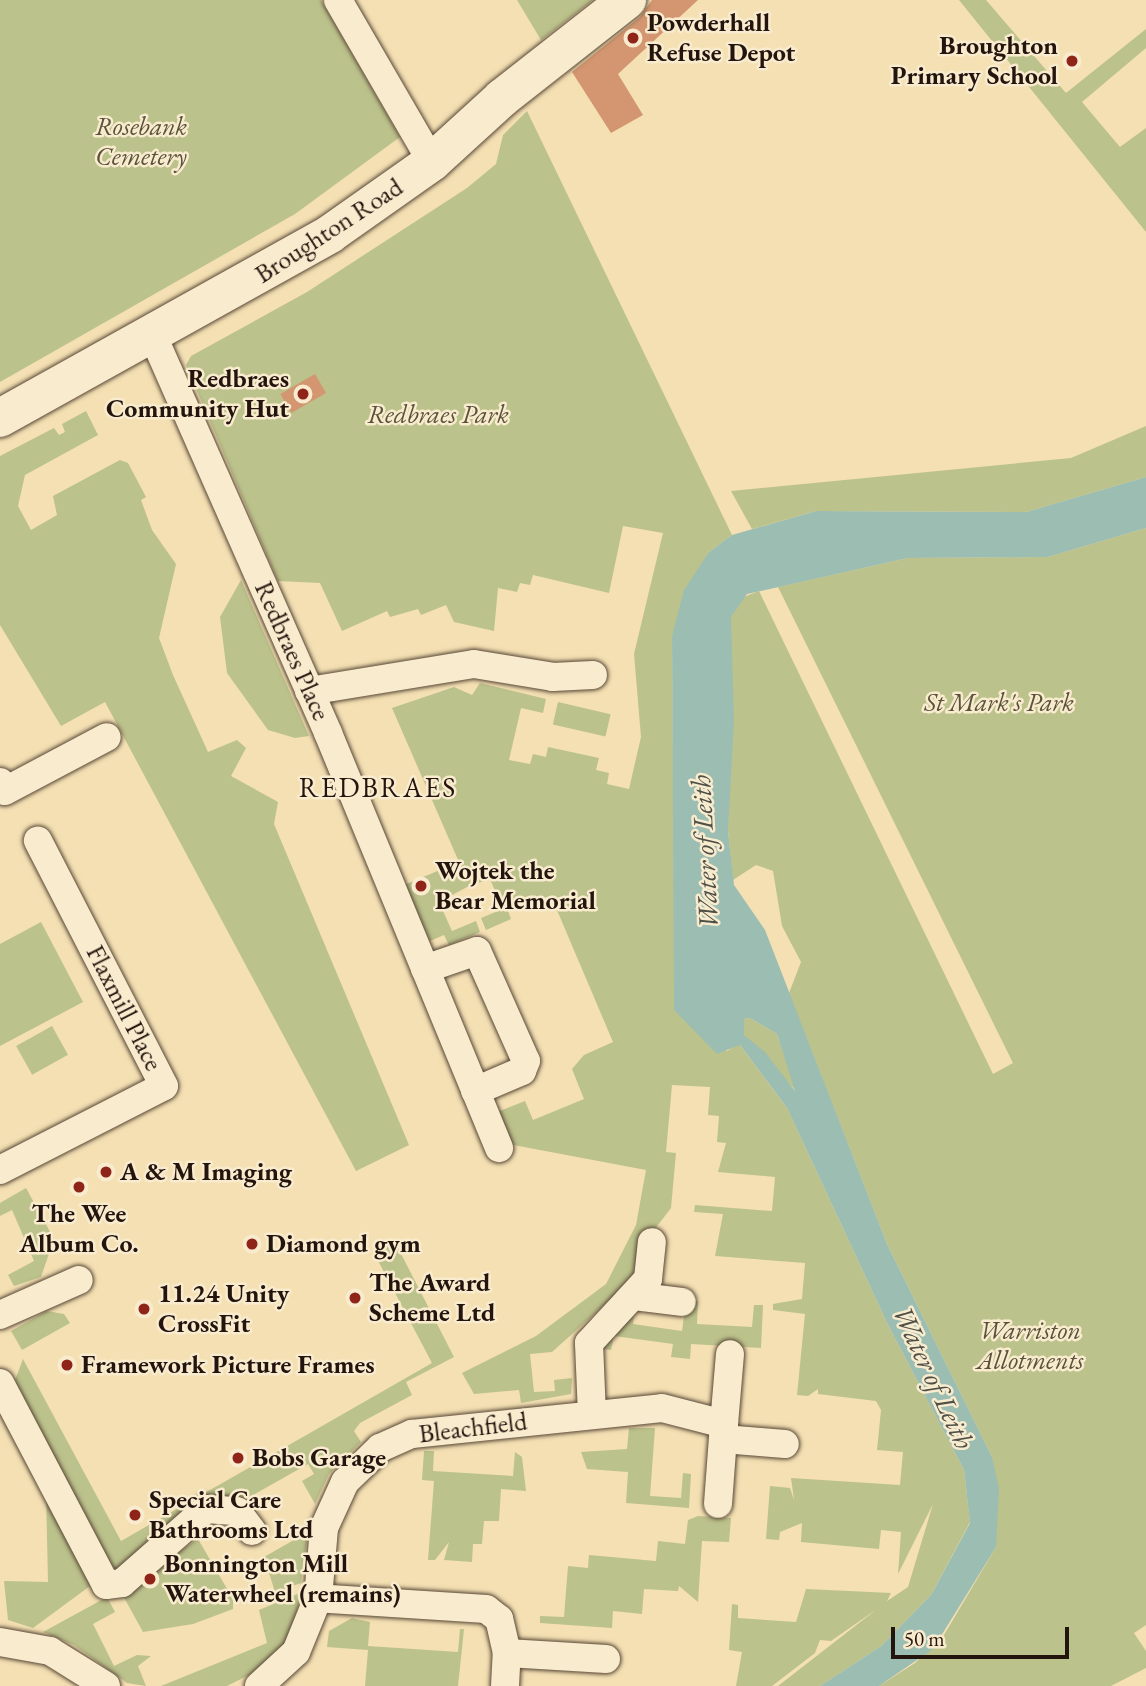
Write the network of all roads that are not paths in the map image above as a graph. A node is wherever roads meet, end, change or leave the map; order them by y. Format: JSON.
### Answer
{"nodes":[{"id":1,"x":338,"y":0,"type":"edge"},
{"id":2,"x":627,"y":0,"type":"edge"},
{"id":3,"x":432,"y":162,"type":"junction"},
{"id":4,"x":153,"y":336,"type":"junction"},
{"id":5,"x":0,"y":418,"type":"edge"},
{"id":6,"x":593,"y":675,"type":"dead end"},
{"id":7,"x":309,"y":691,"type":"junction"},
{"id":8,"x":107,"y":737,"type":"dead end"},
{"id":9,"x":0,"y":782,"type":"edge"},
{"id":10,"x":38,"y":841,"type":"dead end"},
{"id":11,"x":425,"y":969,"type":"junction"},
{"id":12,"x":475,"y":1091,"type":"junction"},
{"id":13,"x":499,"y":1148,"type":"dead end"},
{"id":14,"x":0,"y":1170,"type":"edge"},
{"id":15,"x":652,"y":1242,"type":"dead end"},
{"id":16,"x":79,"y":1280,"type":"dead end"},
{"id":17,"x":634,"y":1296,"type":"junction"},
{"id":18,"x":682,"y":1302,"type":"dead end"},
{"id":19,"x":0,"y":1315,"type":"edge"},
{"id":20,"x":730,"y":1354,"type":"dead end"},
{"id":21,"x":0,"y":1383,"type":"edge"},
{"id":22,"x":592,"y":1415,"type":"junction"},
{"id":23,"x":724,"y":1432,"type":"junction"},
{"id":24,"x":785,"y":1444,"type":"dead end"},
{"id":25,"x":718,"y":1504,"type":"dead end"},
{"id":26,"x":252,"y":1531,"type":"dead end"},
{"id":27,"x":318,"y":1598,"type":"junction"},
{"id":28,"x":0,"y":1642,"type":"edge"},
{"id":29,"x":507,"y":1653,"type":"junction"},
{"id":30,"x":606,"y":1659,"type":"dead end"},
{"id":31,"x":268,"y":1684,"type":"edge"},
{"id":32,"x":106,"y":1686,"type":"edge"},
{"id":33,"x":505,"y":1686,"type":"edge"}],
"edges":[{"from":1,"to":3,"type":"street"},
{"from":2,"to":3,"type":"main road","name":"Broughton Road"},
{"from":3,"to":4,"type":"main road","name":"Broughton Road"},
{"from":4,"to":5,"type":"main road","name":"Broughton Road"},
{"from":4,"to":7,"type":"street","name":"Redbraes Place"},
{"from":6,"to":7,"type":"street"},
{"from":7,"to":11,"type":"street","name":"Redbraes Place"},
{"from":8,"to":9,"type":"street"},
{"from":10,"to":14,"type":"street","name":"Flaxmill Place"},
{"from":11,"to":12,"type":"street","name":"Redbraes Place"},
{"from":11,"to":12,"type":"street"},
{"from":12,"to":13,"type":"street","name":"Redbraes Place"},
{"from":15,"to":17,"type":"street"},
{"from":16,"to":19,"type":"street"},
{"from":17,"to":18,"type":"street"},
{"from":17,"to":22,"type":"street"},
{"from":20,"to":23,"type":"street"},
{"from":21,"to":26,"type":"street"},
{"from":22,"to":23,"type":"street","name":"Bleachfield"},
{"from":22,"to":27,"type":"street","name":"Bleachfield"},
{"from":23,"to":24,"type":"street","name":"Bleachfield"},
{"from":23,"to":25,"type":"street"},
{"from":27,"to":29,"type":"street"},
{"from":27,"to":31,"type":"street","name":"Bleachfield"},
{"from":28,"to":32,"type":"street"},
{"from":29,"to":30,"type":"street"},
{"from":29,"to":33,"type":"street"}]}
